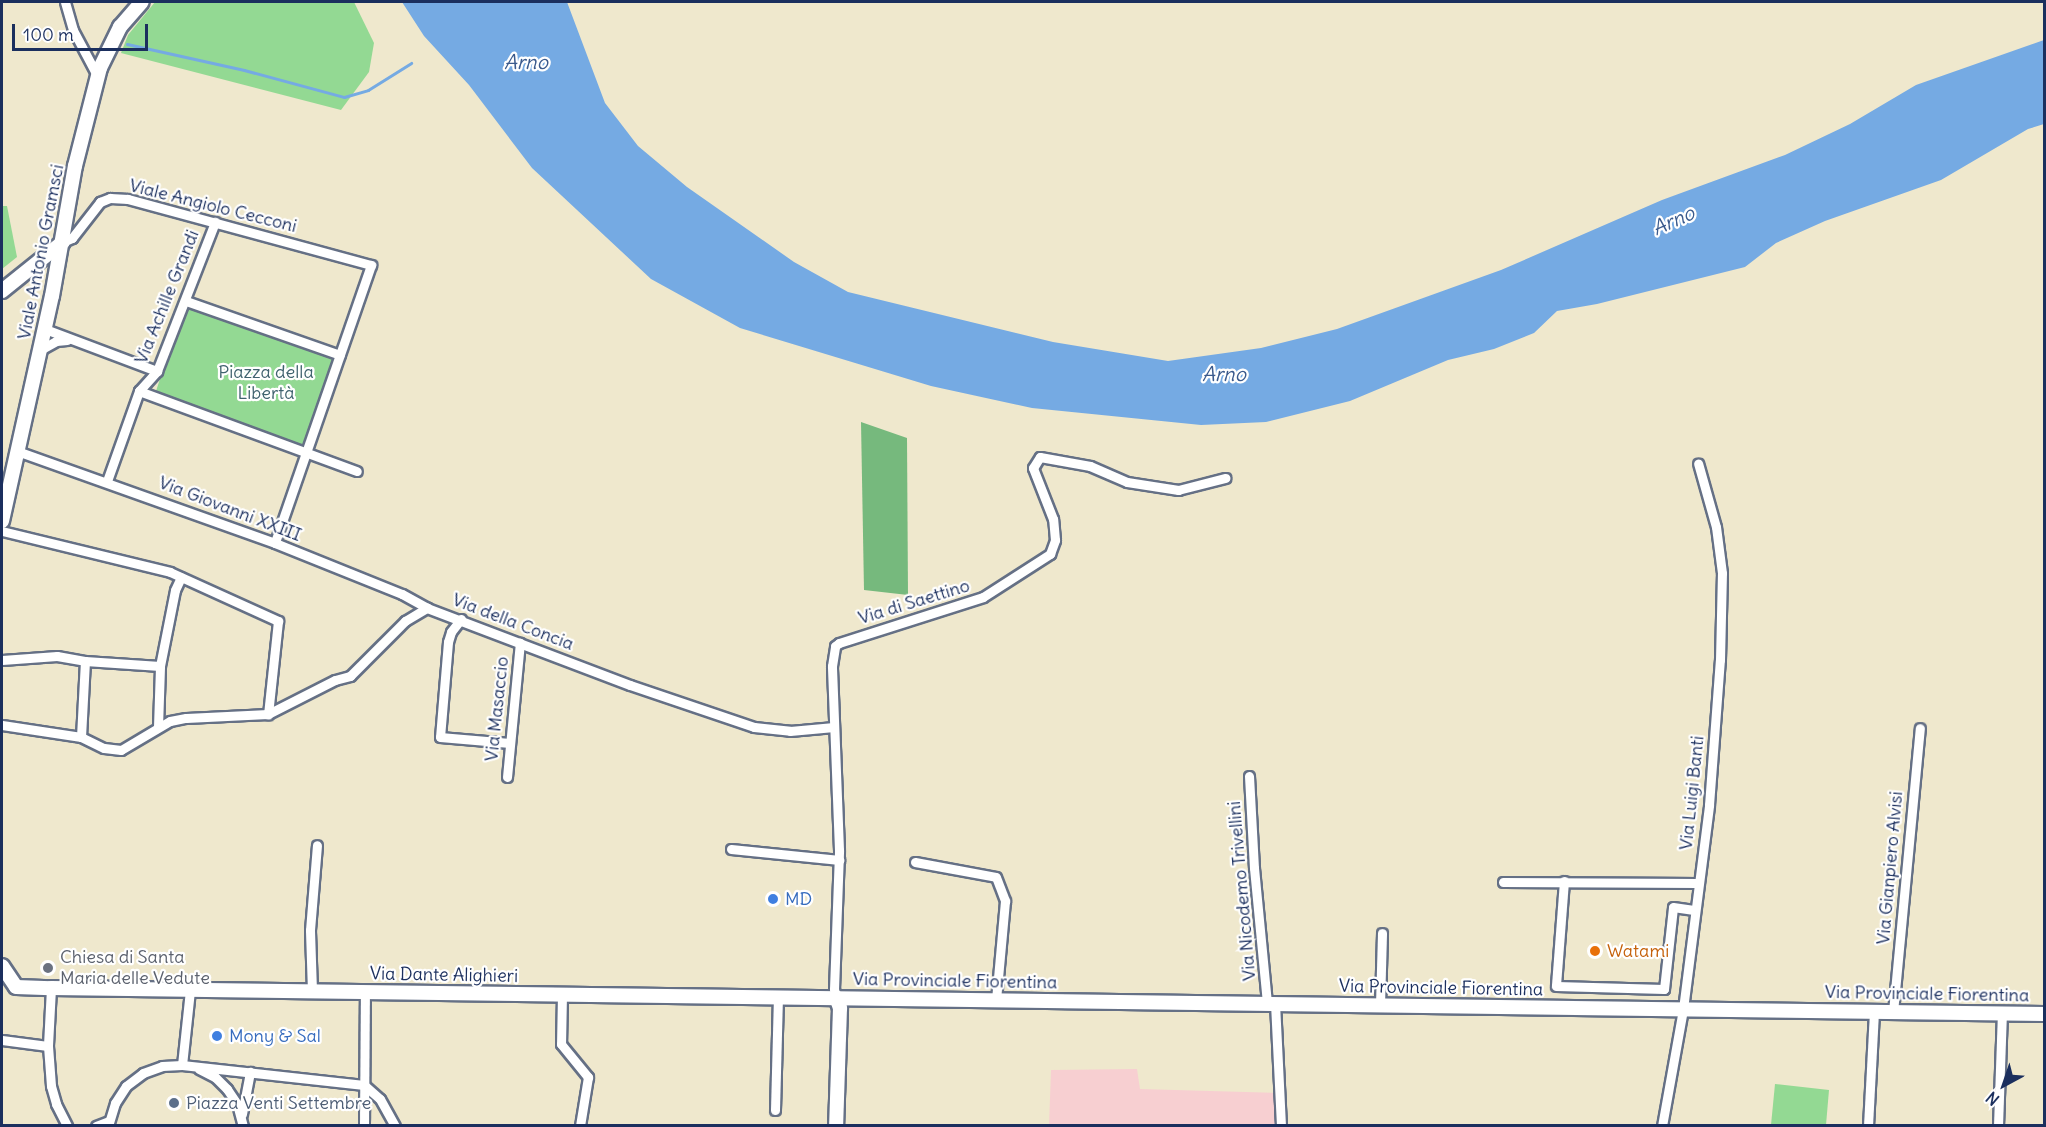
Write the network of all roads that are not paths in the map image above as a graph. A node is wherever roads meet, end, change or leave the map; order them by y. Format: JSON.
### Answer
{"nodes":[{"id":1,"x":65,"y":2,"type":"edge"},
{"id":2,"x":142,"y":2,"type":"edge"},
{"id":3,"x":98,"y":77,"type":"junction"},
{"id":4,"x":215,"y":222,"type":"junction"},
{"id":5,"x":63,"y":242,"type":"junction"},
{"id":6,"x":2,"y":291,"type":"edge"},
{"id":7,"x":186,"y":301,"type":"junction"},
{"id":8,"x":45,"y":329,"type":"junction"},
{"id":9,"x":69,"y":340,"type":"junction"},
{"id":10,"x":40,"y":350,"type":"junction"},
{"id":11,"x":340,"y":355,"type":"junction"},
{"id":12,"x":157,"y":371,"type":"junction"},
{"id":13,"x":139,"y":391,"type":"junction"},
{"id":14,"x":17,"y":451,"type":"junction"},
{"id":15,"x":306,"y":452,"type":"junction"},
{"id":16,"x":1698,"y":464,"type":"dead end"},
{"id":17,"x":357,"y":471,"type":"dead end"},
{"id":18,"x":1225,"y":478,"type":"dead end"},
{"id":19,"x":107,"y":481,"type":"junction"},
{"id":20,"x":2,"y":521,"type":"edge"},
{"id":21,"x":2,"y":531,"type":"edge"},
{"id":22,"x":275,"y":543,"type":"junction"},
{"id":23,"x":181,"y":577,"type":"junction"},
{"id":24,"x":427,"y":608,"type":"junction"},
{"id":25,"x":461,"y":619,"type":"junction"},
{"id":26,"x":520,"y":643,"type":"junction"},
{"id":27,"x":2,"y":660,"type":"edge"},
{"id":28,"x":85,"y":661,"type":"junction"},
{"id":29,"x":160,"y":666,"type":"junction"},
{"id":30,"x":268,"y":714,"type":"junction"},
{"id":31,"x":2,"y":725,"type":"edge"},
{"id":32,"x":158,"y":727,"type":"junction"},
{"id":33,"x":834,"y":728,"type":"junction"},
{"id":34,"x":1920,"y":728,"type":"dead end"},
{"id":35,"x":81,"y":737,"type":"junction"},
{"id":36,"x":510,"y":743,"type":"junction"},
{"id":37,"x":1249,"y":776,"type":"dead end"},
{"id":38,"x":507,"y":777,"type":"dead end"},
{"id":39,"x":317,"y":845,"type":"dead end"},
{"id":40,"x":731,"y":849,"type":"dead end"},
{"id":41,"x":838,"y":860,"type":"junction"},
{"id":42,"x":915,"y":862,"type":"dead end"},
{"id":43,"x":1564,"y":881,"type":"junction"},
{"id":44,"x":1503,"y":882,"type":"dead end"},
{"id":45,"x":1698,"y":883,"type":"junction"},
{"id":46,"x":1694,"y":910,"type":"junction"},
{"id":47,"x":1382,"y":933,"type":"dead end"},
{"id":48,"x":2,"y":966,"type":"edge"},
{"id":49,"x":2,"y":985,"type":"edge"},
{"id":50,"x":1556,"y":986,"type":"junction"},
{"id":51,"x":16,"y":987,"type":"junction"},
{"id":52,"x":51,"y":988,"type":"junction"},
{"id":53,"x":190,"y":990,"type":"junction"},
{"id":54,"x":312,"y":991,"type":"junction"},
{"id":55,"x":365,"y":991,"type":"junction"},
{"id":56,"x":562,"y":994,"type":"junction"},
{"id":57,"x":778,"y":997,"type":"junction"},
{"id":58,"x":836,"y":998,"type":"junction"},
{"id":59,"x":996,"y":999,"type":"junction"},
{"id":60,"x":1271,"y":1003,"type":"junction"},
{"id":61,"x":1380,"y":1005,"type":"junction"},
{"id":62,"x":1555,"y":1008,"type":"junction"},
{"id":63,"x":1683,"y":1009,"type":"junction"},
{"id":64,"x":1874,"y":1011,"type":"junction"},
{"id":65,"x":1893,"y":1012,"type":"junction"},
{"id":66,"x":2002,"y":1014,"type":"junction"},
{"id":67,"x":2044,"y":1014,"type":"edge"},
{"id":68,"x":2,"y":1040,"type":"edge"},
{"id":69,"x":48,"y":1046,"type":"junction"},
{"id":70,"x":182,"y":1065,"type":"junction"},
{"id":71,"x":250,"y":1072,"type":"junction"},
{"id":72,"x":364,"y":1085,"type":"junction"},
{"id":73,"x":775,"y":1110,"type":"dead end"},
{"id":74,"x":242,"y":1120,"type":"edge"},
{"id":75,"x":109,"y":1123,"type":"edge"},
{"id":76,"x":64,"y":1124,"type":"edge"},
{"id":77,"x":96,"y":1125,"type":"edge"},
{"id":78,"x":364,"y":1125,"type":"edge"},
{"id":79,"x":395,"y":1125,"type":"edge"},
{"id":80,"x":580,"y":1125,"type":"edge"},
{"id":81,"x":836,"y":1125,"type":"edge"},
{"id":82,"x":1281,"y":1125,"type":"edge"},
{"id":83,"x":1662,"y":1125,"type":"edge"},
{"id":84,"x":1868,"y":1125,"type":"edge"},
{"id":85,"x":1998,"y":1125,"type":"edge"}],
"edges":[{"from":1,"to":3,"type":"street"},
{"from":2,"to":3,"type":"street","name":"Viale Antonio Gramsci"},
{"from":3,"to":5,"type":"street","name":"Viale Antonio Gramsci"},
{"from":4,"to":5,"type":"street","name":"Viale Angiolo Cecconi"},
{"from":4,"to":7,"type":"street","name":"Via Achille Grandi"},
{"from":4,"to":11,"type":"street","name":"Viale Angiolo Cecconi"},
{"from":5,"to":6,"type":"street"},
{"from":5,"to":8,"type":"street","name":"Viale Antonio Gramsci"},
{"from":7,"to":11,"type":"street"},
{"from":7,"to":12,"type":"street","name":"Via Achille Grandi"},
{"from":8,"to":9,"type":"street"},
{"from":8,"to":10,"type":"street","name":"Viale Antonio Gramsci"},
{"from":9,"to":10,"type":"street"},
{"from":9,"to":12,"type":"street"},
{"from":10,"to":14,"type":"street","name":"Viale Antonio Gramsci"},
{"from":11,"to":15,"type":"street"},
{"from":12,"to":13,"type":"street","name":"Via Achille Grandi"},
{"from":13,"to":15,"type":"street"},
{"from":13,"to":19,"type":"street","name":"Via Achille Grandi"},
{"from":14,"to":19,"type":"street","name":"Via Giovanni XXIII"},
{"from":14,"to":20,"type":"street","name":"Viale Antonio Gramsci"},
{"from":15,"to":17,"type":"street"},
{"from":15,"to":22,"type":"street"},
{"from":16,"to":45,"type":"street","name":"Via Luigi Banti"},
{"from":18,"to":33,"type":"street","name":"Via di Saettino"},
{"from":19,"to":22,"type":"street","name":"Via Giovanni XXIII"},
{"from":21,"to":23,"type":"street"},
{"from":22,"to":24,"type":"street","name":"Via Giovanni XXIII"},
{"from":23,"to":29,"type":"street"},
{"from":23,"to":30,"type":"street"},
{"from":24,"to":25,"type":"street","name":"Via della Concia"},
{"from":24,"to":30,"type":"street","name":"Via della Concia"},
{"from":25,"to":26,"type":"street","name":"Via della Concia"},
{"from":25,"to":36,"type":"street"},
{"from":26,"to":33,"type":"street","name":"Via della Concia"},
{"from":26,"to":36,"type":"street","name":"Via Masaccio"},
{"from":27,"to":28,"type":"street"},
{"from":28,"to":29,"type":"street"},
{"from":28,"to":35,"type":"street"},
{"from":29,"to":32,"type":"street"},
{"from":30,"to":32,"type":"street","name":"Via della Concia"},
{"from":31,"to":35,"type":"street","name":"Via della Concia"},
{"from":32,"to":35,"type":"street","name":"Via della Concia"},
{"from":33,"to":41,"type":"street","name":"Via di Saettino"},
{"from":34,"to":65,"type":"street","name":"Via Gianpiero Alvisi"},
{"from":36,"to":38,"type":"street","name":"Via Masaccio"},
{"from":37,"to":60,"type":"street","name":"Via Nicodemo Trivellini"},
{"from":39,"to":54,"type":"street"},
{"from":40,"to":41,"type":"street"},
{"from":41,"to":58,"type":"street","name":"Via di Saettino"},
{"from":42,"to":59,"type":"street"},
{"from":43,"to":44,"type":"street"},
{"from":43,"to":45,"type":"street"},
{"from":43,"to":50,"type":"street"},
{"from":45,"to":46,"type":"street","name":"Via Luigi Banti"},
{"from":46,"to":50,"type":"street"},
{"from":46,"to":63,"type":"street","name":"Via Luigi Banti"},
{"from":47,"to":61,"type":"street"},
{"from":48,"to":51,"type":"street"},
{"from":49,"to":51,"type":"street"},
{"from":50,"to":62,"type":"street"},
{"from":51,"to":52,"type":"street","name":"Via Dante Alighieri"},
{"from":52,"to":53,"type":"street","name":"Via Dante Alighieri"},
{"from":52,"to":69,"type":"street"},
{"from":53,"to":54,"type":"street","name":"Via Dante Alighieri"},
{"from":53,"to":70,"type":"street"},
{"from":54,"to":55,"type":"street","name":"Via Dante Alighieri"},
{"from":55,"to":56,"type":"street","name":"Via Dante Alighieri"},
{"from":55,"to":72,"type":"street"},
{"from":56,"to":57,"type":"street","name":"Via Dante Alighieri"},
{"from":56,"to":80,"type":"street"},
{"from":57,"to":58,"type":"street","name":"Via Dante Alighieri"},
{"from":57,"to":73,"type":"street"},
{"from":58,"to":59,"type":"street","name":"Via Provinciale Fiorentina"},
{"from":58,"to":81,"type":"street"},
{"from":59,"to":60,"type":"street","name":"Via Provinciale Fiorentina"},
{"from":60,"to":61,"type":"street","name":"Via Provinciale Fiorentina"},
{"from":60,"to":82,"type":"street","name":"Via Nicodemo Trivellini"},
{"from":61,"to":62,"type":"street","name":"Via Provinciale Fiorentina"},
{"from":62,"to":63,"type":"street","name":"Via Provinciale Fiorentina"},
{"from":63,"to":64,"type":"street","name":"Via Provinciale Fiorentina"},
{"from":63,"to":83,"type":"street","name":"Via Luigi Banti"},
{"from":64,"to":65,"type":"street","name":"Via Provinciale Fiorentina"},
{"from":64,"to":84,"type":"street"},
{"from":65,"to":66,"type":"street","name":"Via Provinciale Fiorentina"},
{"from":66,"to":67,"type":"street","name":"Via Provinciale Fiorentina"},
{"from":66,"to":85,"type":"street"},
{"from":68,"to":69,"type":"street"},
{"from":69,"to":76,"type":"street"},
{"from":70,"to":71,"type":"street"},
{"from":70,"to":74,"type":"street"},
{"from":70,"to":75,"type":"street"},
{"from":71,"to":72,"type":"street"},
{"from":71,"to":74,"type":"street"},
{"from":72,"to":78,"type":"street"},
{"from":72,"to":79,"type":"street"},
{"from":75,"to":77,"type":"street"}]}
